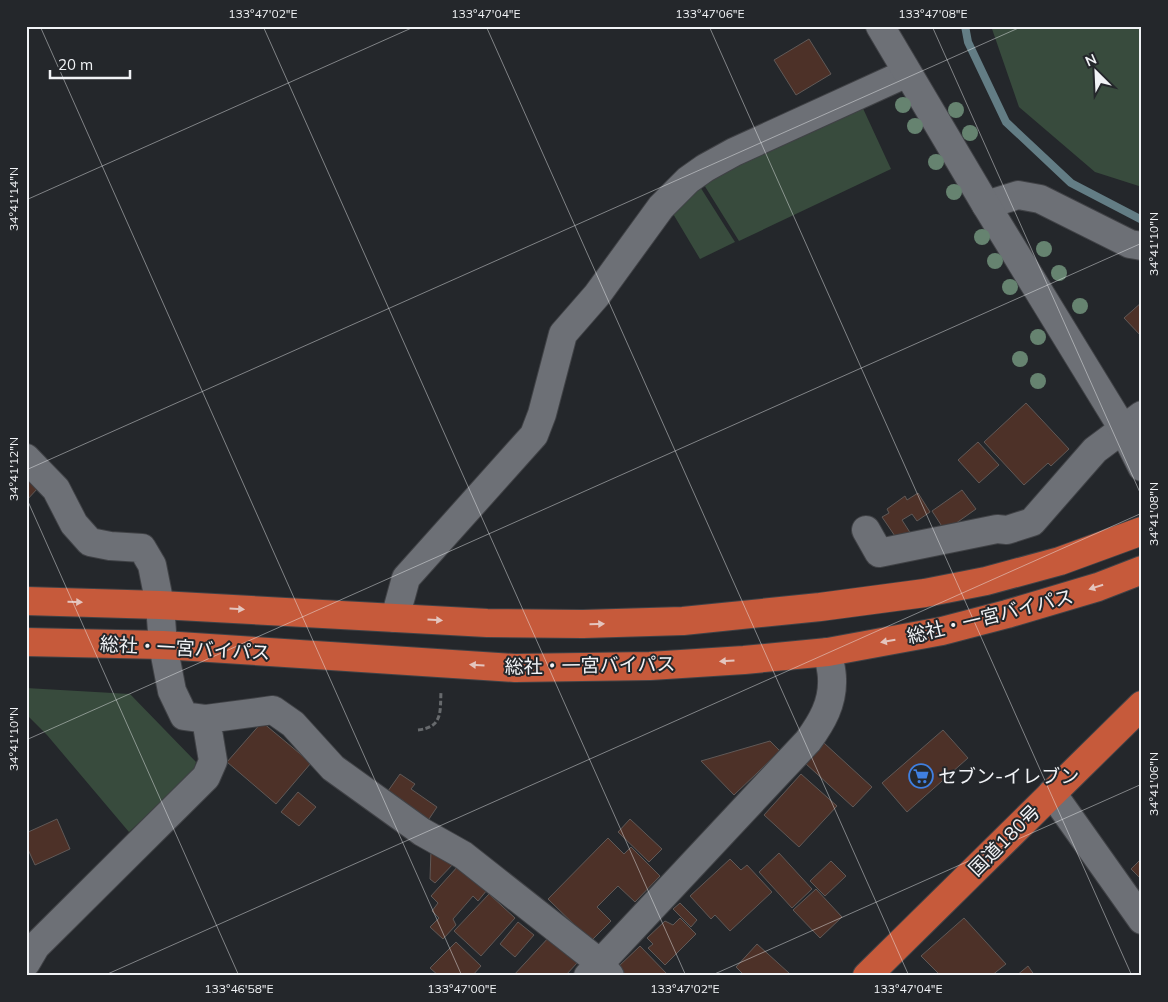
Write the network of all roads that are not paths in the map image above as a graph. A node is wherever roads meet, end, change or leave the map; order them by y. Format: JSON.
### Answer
{"nodes":[{"id":1,"x":880,"y":26,"type":"edge"},
{"id":2,"x":907,"y":73,"type":"junction"},
{"id":3,"x":986,"y":205,"type":"junction"},
{"id":4,"x":1142,"y":246,"type":"edge"},
{"id":5,"x":1132,"y":422,"type":"edge"},
{"id":6,"x":26,"y":458,"type":"edge"},
{"id":7,"x":1142,"y":467,"type":"edge"},
{"id":8,"x":866,"y":530,"type":"dead end"},
{"id":9,"x":1142,"y":531,"type":"edge"},
{"id":10,"x":1142,"y":570,"type":"edge"},
{"id":11,"x":26,"y":601,"type":"edge"},
{"id":12,"x":160,"y":605,"type":"junction"},
{"id":13,"x":395,"y":618,"type":"junction"},
{"id":14,"x":26,"y":642,"type":"edge"},
{"id":15,"x":162,"y":645,"type":"junction"},
{"id":16,"x":828,"y":652,"type":"junction"},
{"id":17,"x":1142,"y":705,"type":"edge"},
{"id":18,"x":206,"y":719,"type":"junction"},
{"id":19,"x":1052,"y":793,"type":"junction"},
{"id":20,"x":1142,"y":920,"type":"edge"},
{"id":21,"x":26,"y":963,"type":"edge"},
{"id":22,"x":599,"y":972,"type":"edge"},
{"id":23,"x":867,"y":976,"type":"edge"}],
"edges":[{"from":1,"to":2,"type":"street"},
{"from":2,"to":3,"type":"street"},
{"from":2,"to":13,"type":"street"},
{"from":3,"to":4,"type":"street"},
{"from":3,"to":5,"type":"street"},
{"from":5,"to":7,"type":"street"},
{"from":5,"to":8,"type":"street"},
{"from":6,"to":12,"type":"street"},
{"from":13,"to":9,"type":"highway","name":"総社・一宮バイパス","one_way":true},
{"from":10,"to":16,"type":"highway","name":"総社・一宮バイパス","one_way":true},
{"from":11,"to":12,"type":"highway","name":"総社・一宮バイパス","one_way":true},
{"from":12,"to":13,"type":"highway","name":"総社・一宮バイパス","one_way":true},
{"from":12,"to":15,"type":"street"},
{"from":14,"to":15,"type":"highway","name":"総社・一宮バイパス"},
{"from":16,"to":15,"type":"highway","name":"総社・一宮バイパス","one_way":true},
{"from":15,"to":18,"type":"street"},
{"from":16,"to":22,"type":"street"},
{"from":17,"to":19,"type":"highway","name":"国道180号"},
{"from":18,"to":21,"type":"street"},
{"from":18,"to":22,"type":"street"},
{"from":19,"to":20,"type":"street"},
{"from":19,"to":23,"type":"highway","name":"国道180号"}]}
